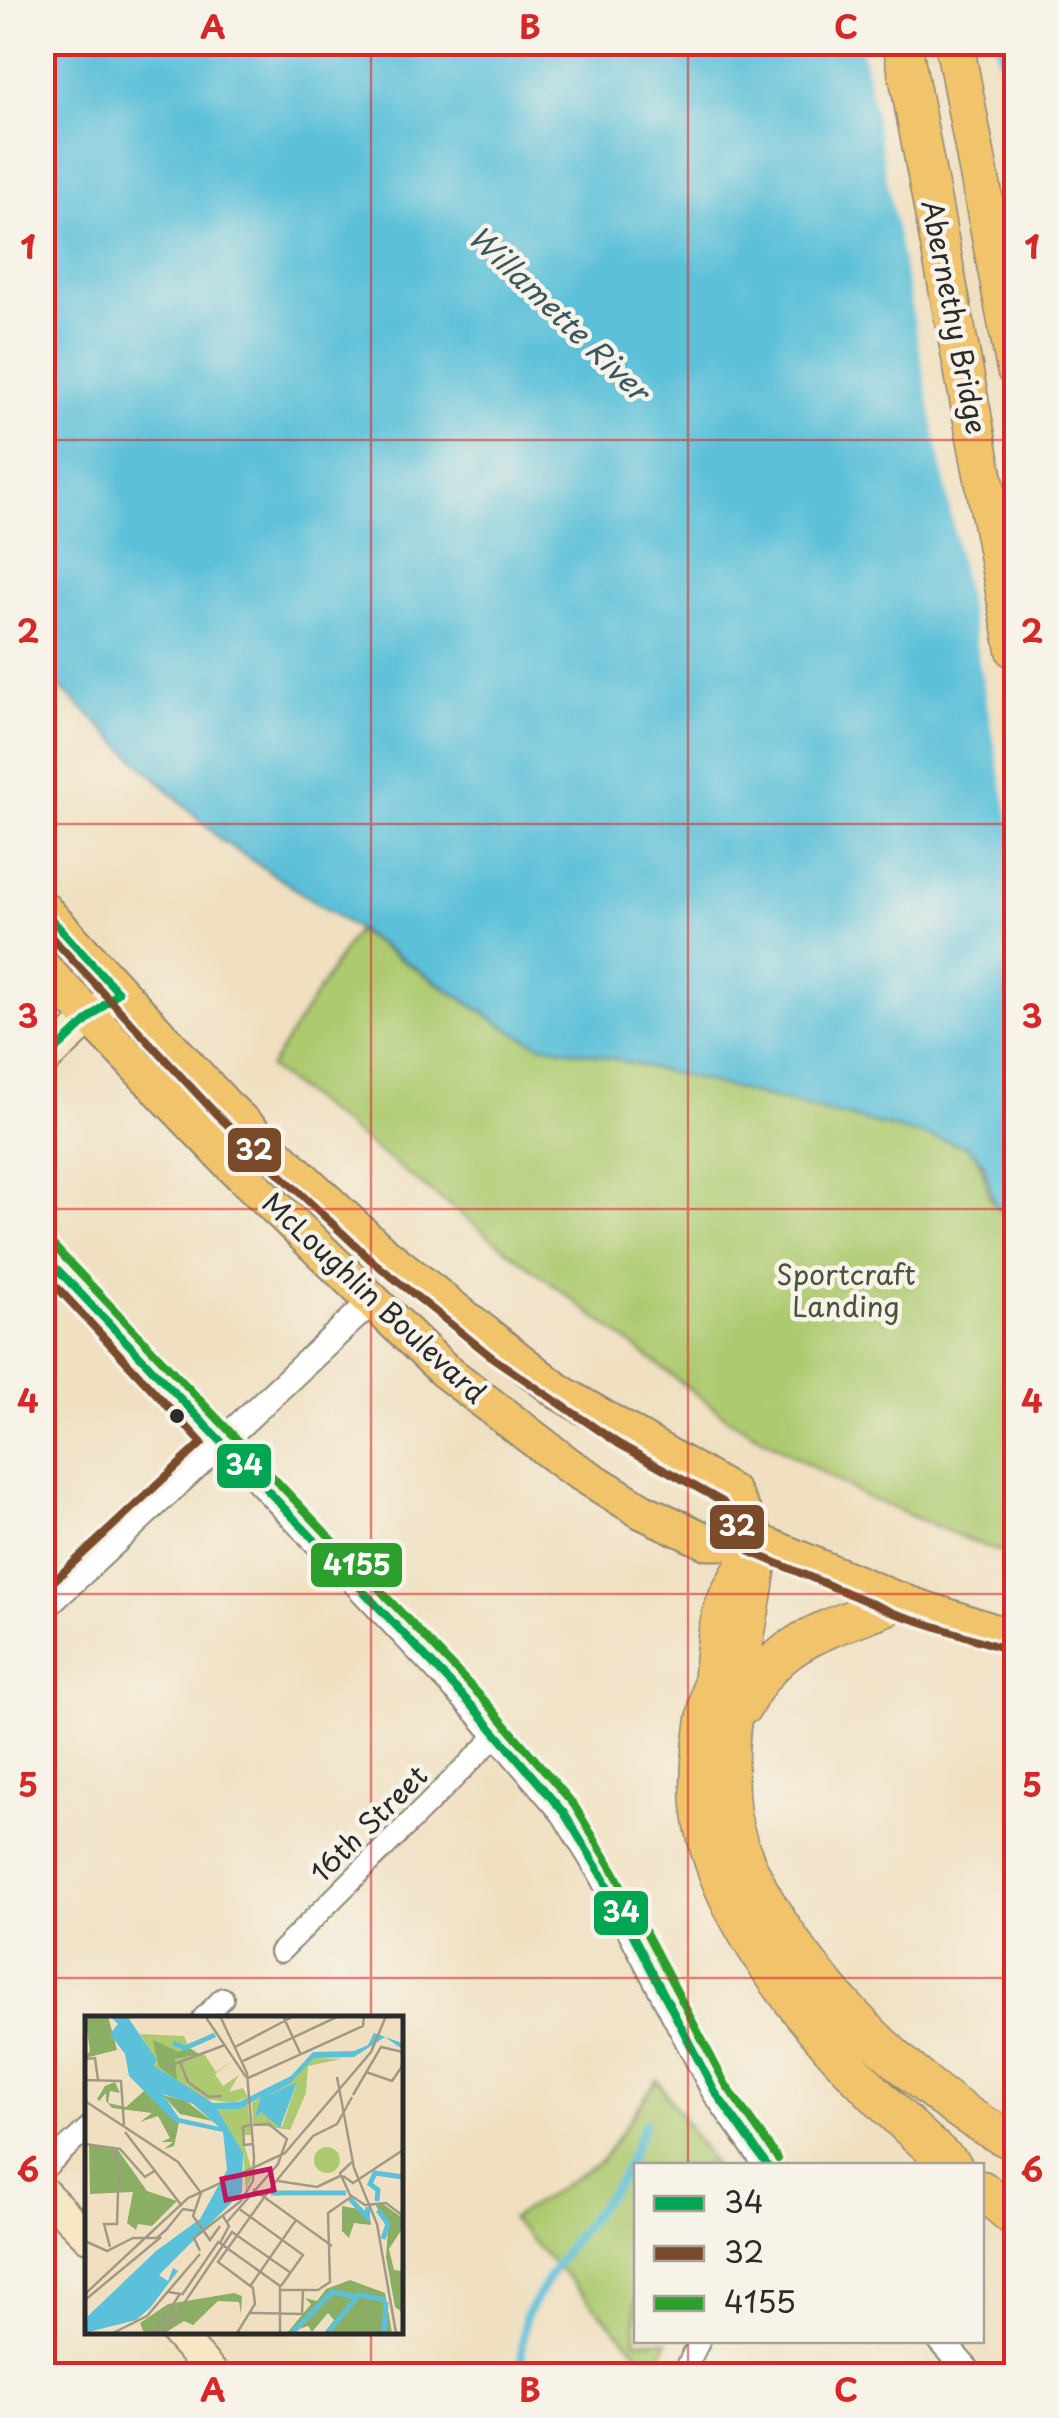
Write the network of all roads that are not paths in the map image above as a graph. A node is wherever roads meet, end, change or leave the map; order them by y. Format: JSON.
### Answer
{"nodes":[{"id":1,"x":902,"y":42,"type":"edge"},
{"id":2,"x":954,"y":42,"type":"edge"},
{"id":3,"x":1016,"y":369,"type":"edge"},
{"id":4,"x":1016,"y":650,"type":"edge"},
{"id":5,"x":42,"y":908,"type":"edge"},
{"id":6,"x":42,"y":967,"type":"edge"},
{"id":7,"x":118,"y":992,"type":"junction"},
{"id":8,"x":91,"y":1018,"type":"junction"},
{"id":9,"x":42,"y":1064,"type":"edge"},
{"id":10,"x":42,"y":1252,"type":"edge"},
{"id":11,"x":372,"y":1301,"type":"junction"},
{"id":12,"x":220,"y":1444,"type":"junction"},
{"id":13,"x":759,"y":1542,"type":"junction"},
{"id":14,"x":898,"y":1601,"type":"junction"},
{"id":15,"x":42,"y":1610,"type":"edge"},
{"id":16,"x":1016,"y":1639,"type":"edge"},
{"id":17,"x":734,"y":1725,"type":"junction"},
{"id":18,"x":497,"y":1734,"type":"junction"},
{"id":19,"x":280,"y":1952,"type":"dead end"},
{"id":20,"x":224,"y":1998,"type":"dead end"},
{"id":21,"x":205,"y":2016,"type":"edge"},
{"id":22,"x":85,"y":2131,"type":"edge"},
{"id":23,"x":1016,"y":2142,"type":"edge"},
{"id":24,"x":766,"y":2163,"type":"edge"},
{"id":25,"x":950,"y":2163,"type":"edge"},
{"id":26,"x":42,"y":2171,"type":"edge"},
{"id":27,"x":42,"y":2191,"type":"edge"},
{"id":28,"x":984,"y":2192,"type":"edge"},
{"id":29,"x":1016,"y":2219,"type":"edge"},
{"id":30,"x":85,"y":2234,"type":"edge"},
{"id":31,"x":177,"y":2333,"type":"edge"},
{"id":32,"x":698,"y":2343,"type":"edge"},
{"id":33,"x":943,"y":2343,"type":"edge"},
{"id":34,"x":215,"y":2376,"type":"edge"},
{"id":35,"x":682,"y":2376,"type":"edge"},
{"id":36,"x":972,"y":2376,"type":"edge"}],
"edges":[{"from":1,"to":4,"type":"highway","name":"Abernethy Bridge"},
{"from":2,"to":3,"type":"highway","name":"Abernethy Bridge"},
{"from":5,"to":7,"type":"highway","name":"McLoughlin Boulevard"},
{"from":6,"to":8,"type":"highway","name":"McLoughlin Boulevard"},
{"from":7,"to":8,"type":"main road"},
{"from":7,"to":13,"type":"highway","name":"McLoughlin Boulevard"},
{"from":8,"to":9,"type":"main road"},
{"from":8,"to":11,"type":"highway","name":"McLoughlin Boulevard"},
{"from":10,"to":12,"type":"street"},
{"from":11,"to":12,"type":"street"},
{"from":11,"to":13,"type":"highway","name":"McLoughlin Boulevard"},
{"from":12,"to":15,"type":"street"},
{"from":12,"to":18,"type":"street"},
{"from":13,"to":14,"type":"highway","name":"McLoughlin Boulevard"},
{"from":13,"to":17,"type":"highway"},
{"from":13,"to":25,"type":"highway"},
{"from":14,"to":16,"type":"highway","name":"McLoughlin Boulevard"},
{"from":14,"to":17,"type":"highway"},
{"from":17,"to":23,"type":"highway"},
{"from":18,"to":19,"type":"street","name":"16th Street"},
{"from":18,"to":24,"type":"street"},
{"from":20,"to":21,"type":"street"},
{"from":22,"to":26,"type":"street"},
{"from":27,"to":30,"type":"main road"},
{"from":28,"to":29,"type":"highway"},
{"from":31,"to":34,"type":"main road"},
{"from":32,"to":35,"type":"street"},
{"from":33,"to":36,"type":"street"}]}
